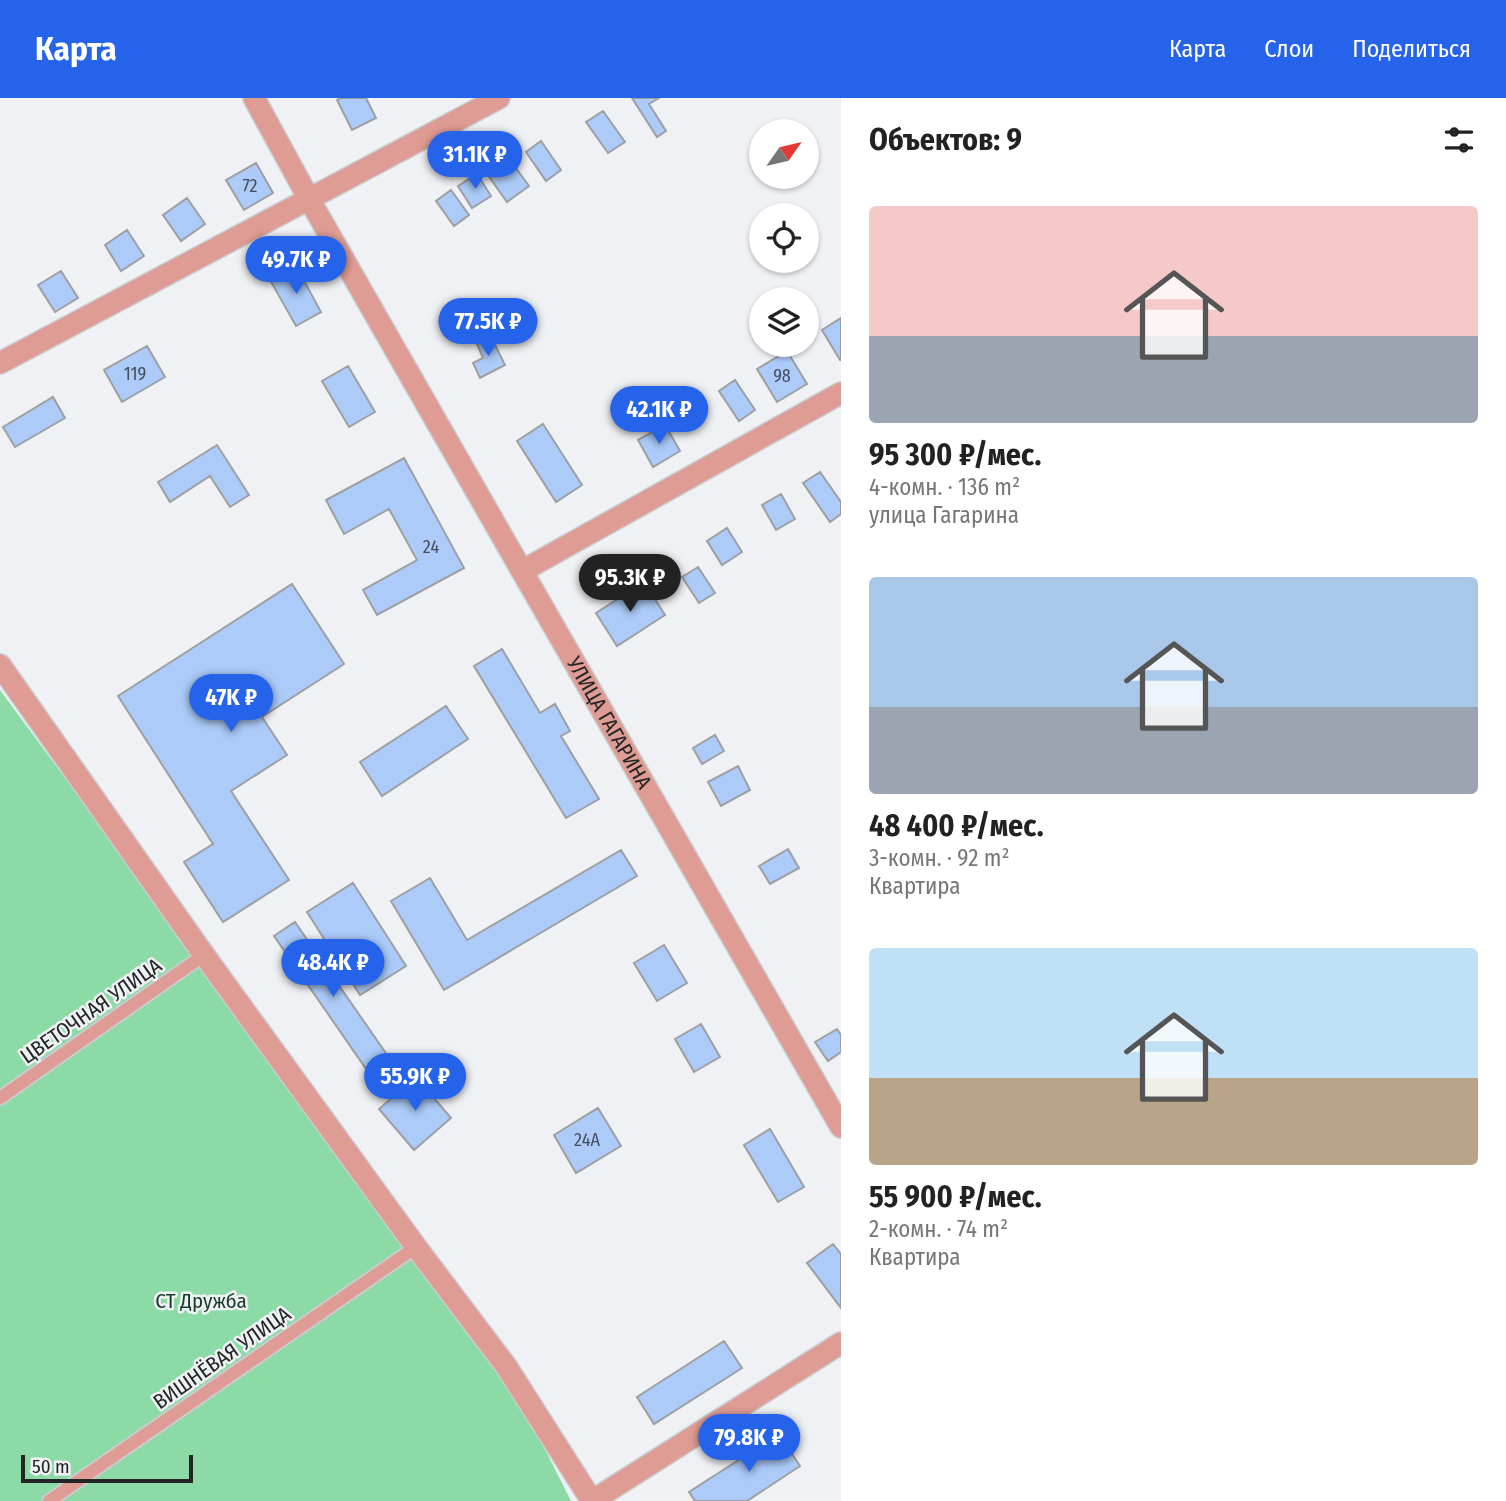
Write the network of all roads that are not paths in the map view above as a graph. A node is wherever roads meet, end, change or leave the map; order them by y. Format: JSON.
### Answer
{"nodes":[{"id":1,"x":254,"y":98,"type":"edge"},
{"id":2,"x":499,"y":98,"type":"edge"},
{"id":3,"x":309,"y":199,"type":"junction"},
{"id":4,"x":0,"y":363,"type":"edge"},
{"id":5,"x":841,"y":393,"type":"edge"},
{"id":6,"x":522,"y":571,"type":"junction"},
{"id":7,"x":0,"y":666,"type":"edge"},
{"id":8,"x":204,"y":955,"type":"junction"},
{"id":9,"x":0,"y":1098,"type":"edge"},
{"id":10,"x":841,"y":1127,"type":"edge"},
{"id":11,"x":416,"y":1247,"type":"junction"},
{"id":12,"x":841,"y":1343,"type":"edge"},
{"id":13,"x":49,"y":1501,"type":"edge"},
{"id":14,"x":592,"y":1501,"type":"edge"}],
"edges":[{"from":1,"to":3,"type":"street","name":"УЛИЦА ГАГАРИНА"},
{"from":2,"to":3,"type":"street"},
{"from":3,"to":4,"type":"street"},
{"from":3,"to":6,"type":"street","name":"УЛИЦА ГАГАРИНА"},
{"from":5,"to":6,"type":"street"},
{"from":6,"to":10,"type":"street","name":"УЛИЦА ГАГАРИНА"},
{"from":7,"to":8,"type":"street"},
{"from":8,"to":9,"type":"lane","name":"ЦВЕТОЧНАЯ УЛИЦА"},
{"from":8,"to":11,"type":"street"},
{"from":11,"to":13,"type":"lane","name":"ВИШНЁВАЯ УЛИЦА"},
{"from":11,"to":14,"type":"street"},
{"from":12,"to":14,"type":"street"}]}
